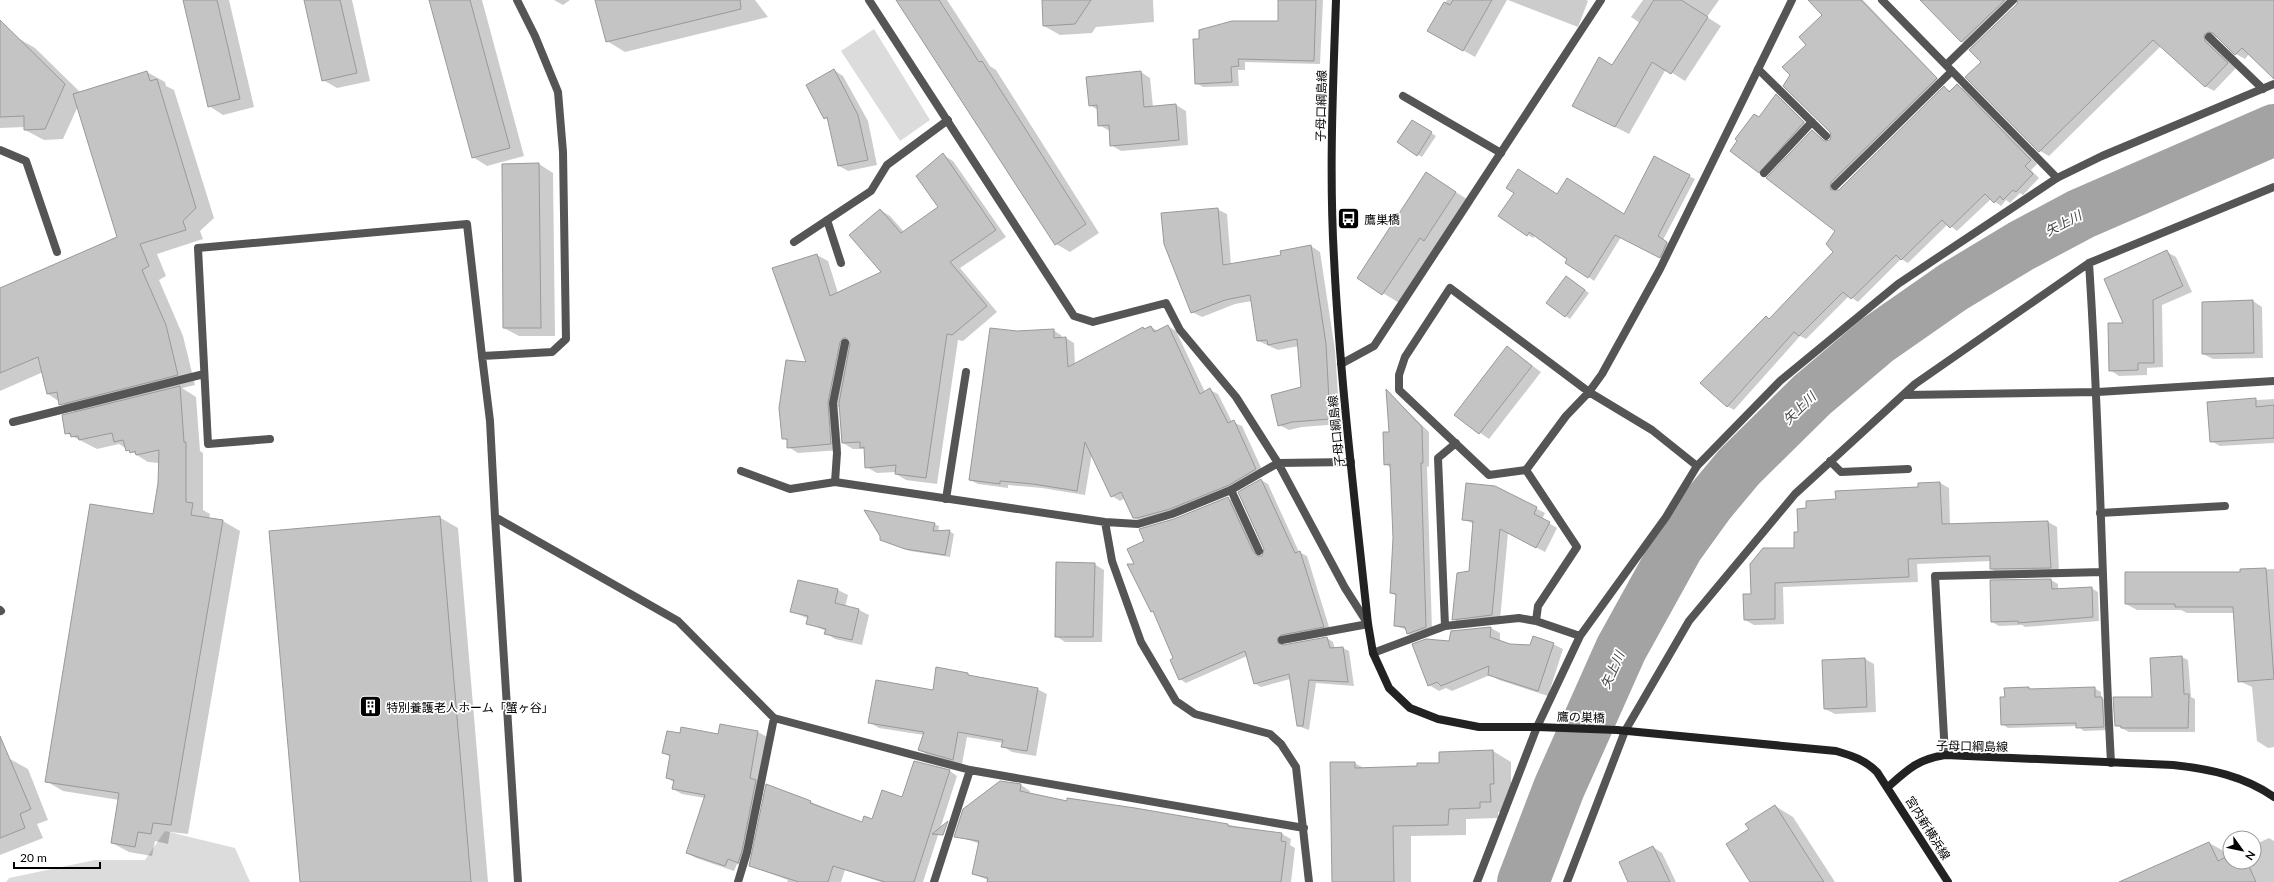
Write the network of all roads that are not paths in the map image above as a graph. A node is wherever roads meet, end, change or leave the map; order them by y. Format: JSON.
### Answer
{"nodes":[{"id":1,"x":517,"y":0,"type":"edge"},
{"id":2,"x":869,"y":0,"type":"edge"},
{"id":3,"x":1336,"y":0,"type":"edge"},
{"id":4,"x":1601,"y":0,"type":"edge"},
{"id":5,"x":1792,"y":0,"type":"edge"},
{"id":6,"x":1882,"y":0,"type":"edge"},
{"id":7,"x":2013,"y":0,"type":"edge"},
{"id":8,"x":2209,"y":37,"type":"dead end"},
{"id":9,"x":1946,"y":65,"type":"junction"},
{"id":10,"x":1758,"y":69,"type":"junction"},
{"id":11,"x":1952,"y":71,"type":"junction"},
{"id":12,"x":2274,"y":84,"type":"edge"},
{"id":13,"x":2263,"y":89,"type":"junction"},
{"id":14,"x":1403,"y":96,"type":"dead end"},
{"id":15,"x":948,"y":120,"type":"junction"},
{"id":16,"x":1812,"y":122,"type":"junction"},
{"id":17,"x":1826,"y":136,"type":"dead end"},
{"id":18,"x":0,"y":150,"type":"edge"},
{"id":19,"x":1501,"y":153,"type":"junction"},
{"id":20,"x":1764,"y":173,"type":"dead end"},
{"id":21,"x":2057,"y":178,"type":"junction"},
{"id":22,"x":1835,"y":186,"type":"dead end"},
{"id":23,"x":2274,"y":187,"type":"edge"},
{"id":24,"x":827,"y":220,"type":"junction"},
{"id":25,"x":794,"y":242,"type":"dead end"},
{"id":26,"x":57,"y":252,"type":"dead end"},
{"id":27,"x":841,"y":263,"type":"dead end"},
{"id":28,"x":2089,"y":263,"type":"junction"},
{"id":29,"x":845,"y":343,"type":"dead end"},
{"id":30,"x":482,"y":356,"type":"junction"},
{"id":31,"x":1341,"y":364,"type":"junction"},
{"id":32,"x":966,"y":372,"type":"dead end"},
{"id":33,"x":204,"y":374,"type":"junction"},
{"id":34,"x":2274,"y":381,"type":"edge"},
{"id":35,"x":1589,"y":392,"type":"junction"},
{"id":36,"x":2098,"y":392,"type":"junction"},
{"id":37,"x":1904,"y":394,"type":"junction"},
{"id":38,"x":13,"y":422,"type":"dead end"},
{"id":39,"x":270,"y":439,"type":"dead end"},
{"id":40,"x":1456,"y":443,"type":"junction"},
{"id":41,"x":1830,"y":461,"type":"junction"},
{"id":42,"x":1351,"y":462,"type":"junction"},
{"id":43,"x":1278,"y":463,"type":"junction"},
{"id":44,"x":1697,"y":466,"type":"junction"},
{"id":45,"x":1908,"y":468,"type":"dead end"},
{"id":46,"x":1526,"y":470,"type":"junction"},
{"id":47,"x":741,"y":471,"type":"dead end"},
{"id":48,"x":835,"y":482,"type":"junction"},
{"id":49,"x":1230,"y":490,"type":"junction"},
{"id":50,"x":946,"y":499,"type":"junction"},
{"id":51,"x":2225,"y":506,"type":"dead end"},
{"id":52,"x":2100,"y":513,"type":"junction"},
{"id":53,"x":495,"y":517,"type":"junction"},
{"id":54,"x":1105,"y":522,"type":"junction"},
{"id":55,"x":1259,"y":551,"type":"dead end"},
{"id":56,"x":2103,"y":572,"type":"junction"},
{"id":57,"x":1536,"y":621,"type":"junction"},
{"id":58,"x":1368,"y":624,"type":"junction"},
{"id":59,"x":1445,"y":626,"type":"junction"},
{"id":60,"x":1580,"y":636,"type":"junction"},
{"id":61,"x":1282,"y":640,"type":"dead end"},
{"id":62,"x":1373,"y":653,"type":"junction"},
{"id":63,"x":774,"y":718,"type":"junction"},
{"id":64,"x":1541,"y":727,"type":"junction"},
{"id":65,"x":1621,"y":731,"type":"junction"},
{"id":66,"x":1945,"y":755,"type":"junction"},
{"id":67,"x":2111,"y":763,"type":"junction"},
{"id":68,"x":970,"y":770,"type":"junction"},
{"id":69,"x":1888,"y":788,"type":"junction"},
{"id":70,"x":2274,"y":797,"type":"edge"},
{"id":71,"x":1304,"y":828,"type":"junction"},
{"id":72,"x":518,"y":882,"type":"edge"},
{"id":73,"x":738,"y":882,"type":"edge"},
{"id":74,"x":934,"y":882,"type":"edge"},
{"id":75,"x":1309,"y":882,"type":"edge"},
{"id":76,"x":1477,"y":882,"type":"edge"},
{"id":77,"x":1567,"y":882,"type":"edge"},
{"id":78,"x":1948,"y":882,"type":"edge"}],
"edges":[{"from":1,"to":30,"type":"street"},
{"from":2,"to":15,"type":"street"},
{"from":3,"to":31,"type":"main road","name":"子母口綱島線"},
{"from":4,"to":19,"type":"street"},
{"from":5,"to":10,"type":"street"},
{"from":6,"to":9,"type":"street"},
{"from":7,"to":9,"type":"street"},
{"from":8,"to":13,"type":"street"},
{"from":9,"to":11,"type":"street"},
{"from":10,"to":16,"type":"street"},
{"from":10,"to":35,"type":"street"},
{"from":11,"to":21,"type":"street"},
{"from":11,"to":22,"type":"street"},
{"from":12,"to":13,"type":"street"},
{"from":13,"to":21,"type":"street"},
{"from":14,"to":19,"type":"street"},
{"from":15,"to":24,"type":"street"},
{"from":15,"to":43,"type":"street"},
{"from":16,"to":17,"type":"street"},
{"from":16,"to":20,"type":"street"},
{"from":18,"to":26,"type":"street"},
{"from":19,"to":31,"type":"street"},
{"from":21,"to":44,"type":"street"},
{"from":23,"to":28,"type":"street"},
{"from":24,"to":25,"type":"street"},
{"from":24,"to":27,"type":"street"},
{"from":28,"to":36,"type":"street"},
{"from":28,"to":37,"type":"street"},
{"from":29,"to":48,"type":"street"},
{"from":30,"to":33,"type":"street"},
{"from":30,"to":53,"type":"street"},
{"from":31,"to":42,"type":"main road","name":"子母口綱島線"},
{"from":32,"to":50,"type":"street"},
{"from":33,"to":38,"type":"street"},
{"from":33,"to":39,"type":"street"},
{"from":34,"to":36,"type":"street"},
{"from":35,"to":40,"type":"street"},
{"from":35,"to":44,"type":"street"},
{"from":35,"to":46,"type":"street"},
{"from":36,"to":37,"type":"street"},
{"from":36,"to":52,"type":"street"},
{"from":37,"to":41,"type":"street"},
{"from":40,"to":46,"type":"street"},
{"from":40,"to":59,"type":"street"},
{"from":41,"to":45,"type":"street"},
{"from":41,"to":65,"type":"street"},
{"from":42,"to":43,"type":"street"},
{"from":42,"to":58,"type":"main road","name":"子母口綱島線"},
{"from":43,"to":49,"type":"street"},
{"from":43,"to":58,"type":"street"},
{"from":44,"to":60,"type":"street"},
{"from":46,"to":57,"type":"street"},
{"from":47,"to":48,"type":"street"},
{"from":48,"to":50,"type":"street"},
{"from":49,"to":54,"type":"street"},
{"from":49,"to":55,"type":"street"},
{"from":50,"to":54,"type":"street"},
{"from":51,"to":52,"type":"street"},
{"from":52,"to":56,"type":"street"},
{"from":53,"to":63,"type":"street"},
{"from":53,"to":72,"type":"street"},
{"from":54,"to":71,"type":"street"},
{"from":56,"to":66,"type":"street"},
{"from":56,"to":67,"type":"street"},
{"from":57,"to":59,"type":"street"},
{"from":57,"to":60,"type":"street"},
{"from":58,"to":61,"type":"street"},
{"from":58,"to":62,"type":"main road","name":"子母口綱島線"},
{"from":59,"to":62,"type":"street"},
{"from":60,"to":64,"type":"street"},
{"from":62,"to":64,"type":"main road","name":"子母口綱島線"},
{"from":63,"to":68,"type":"street"},
{"from":63,"to":73,"type":"street"},
{"from":64,"to":65,"type":"main road","name":"鷹の巣橋"},
{"from":64,"to":76,"type":"street"},
{"from":65,"to":69,"type":"main road"},
{"from":65,"to":77,"type":"street"},
{"from":66,"to":67,"type":"main road","name":"子母口綱島線"},
{"from":66,"to":69,"type":"main road","name":"子母口綱島線"},
{"from":67,"to":70,"type":"main road","name":"子母口綱島線"},
{"from":68,"to":71,"type":"street"},
{"from":68,"to":74,"type":"street"},
{"from":69,"to":78,"type":"main road","name":"宮内新横浜線"},
{"from":71,"to":75,"type":"street"}]}
